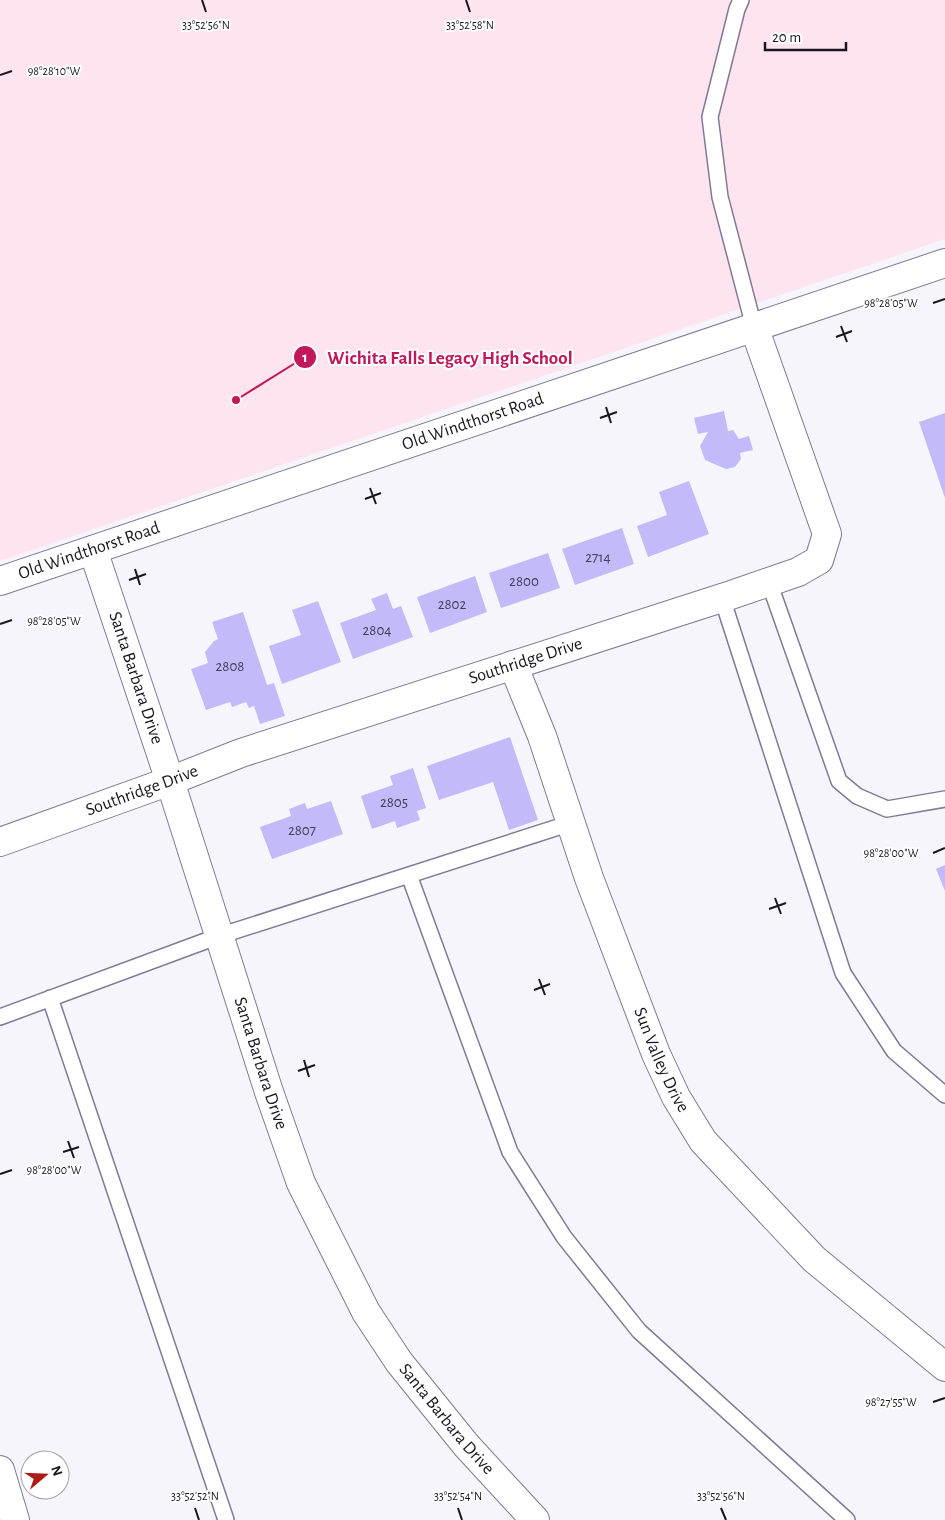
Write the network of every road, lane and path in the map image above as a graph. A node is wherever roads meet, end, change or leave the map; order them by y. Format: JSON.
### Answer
{"nodes":[{"id":1,"x":741,"y":0,"type":"edge"},
{"id":2,"x":945,"y":263,"type":"edge"},
{"id":3,"x":754,"y":327,"type":"junction"},
{"id":4,"x":93,"y":550,"type":"junction"},
{"id":5,"x":0,"y":581,"type":"edge"},
{"id":6,"x":769,"y":582,"type":"junction"},
{"id":7,"x":722,"y":598,"type":"junction"},
{"id":8,"x":513,"y":665,"type":"junction"},
{"id":9,"x":170,"y":781,"type":"junction"},
{"id":10,"x":945,"y":799,"type":"edge"},
{"id":11,"x":571,"y":823,"type":"junction"},
{"id":12,"x":0,"y":842,"type":"edge"},
{"id":13,"x":409,"y":875,"type":"junction"},
{"id":14,"x":219,"y":936,"type":"junction"},
{"id":15,"x":50,"y":998,"type":"junction"},
{"id":16,"x":0,"y":1017,"type":"edge"},
{"id":17,"x":945,"y":1094,"type":"edge"},
{"id":18,"x":945,"y":1367,"type":"edge"},
{"id":19,"x":0,"y":1470,"type":"edge"},
{"id":20,"x":15,"y":1520,"type":"edge"},
{"id":21,"x":226,"y":1520,"type":"edge"},
{"id":22,"x":535,"y":1520,"type":"edge"},
{"id":23,"x":847,"y":1520,"type":"edge"}],
"edges":[{"from":1,"to":3,"type":"lane"},
{"from":2,"to":3,"type":"street","name":"Old Windthorst Road"},
{"from":3,"to":4,"type":"street","name":"Old Windthorst Road"},
{"from":3,"to":6,"type":"street","name":"Southridge Drive"},
{"from":4,"to":5,"type":"street","name":"Old Windthorst Road"},
{"from":4,"to":9,"type":"street","name":"Santa Barbara Drive"},
{"from":6,"to":7,"type":"street","name":"Southridge Drive"},
{"from":6,"to":10,"type":"lane"},
{"from":7,"to":8,"type":"street","name":"Southridge Drive"},
{"from":7,"to":17,"type":"lane"},
{"from":8,"to":9,"type":"street","name":"Southridge Drive"},
{"from":8,"to":11,"type":"street","name":"Sun Valley Drive"},
{"from":9,"to":12,"type":"street","name":"Southridge Drive"},
{"from":9,"to":14,"type":"street","name":"Santa Barbara Drive"},
{"from":11,"to":13,"type":"lane"},
{"from":11,"to":18,"type":"street","name":"Sun Valley Drive"},
{"from":13,"to":14,"type":"lane"},
{"from":13,"to":23,"type":"lane"},
{"from":14,"to":15,"type":"lane"},
{"from":14,"to":22,"type":"street","name":"Santa Barbara Drive"},
{"from":15,"to":16,"type":"lane"},
{"from":15,"to":21,"type":"lane"},
{"from":19,"to":20,"type":"street"}]}
